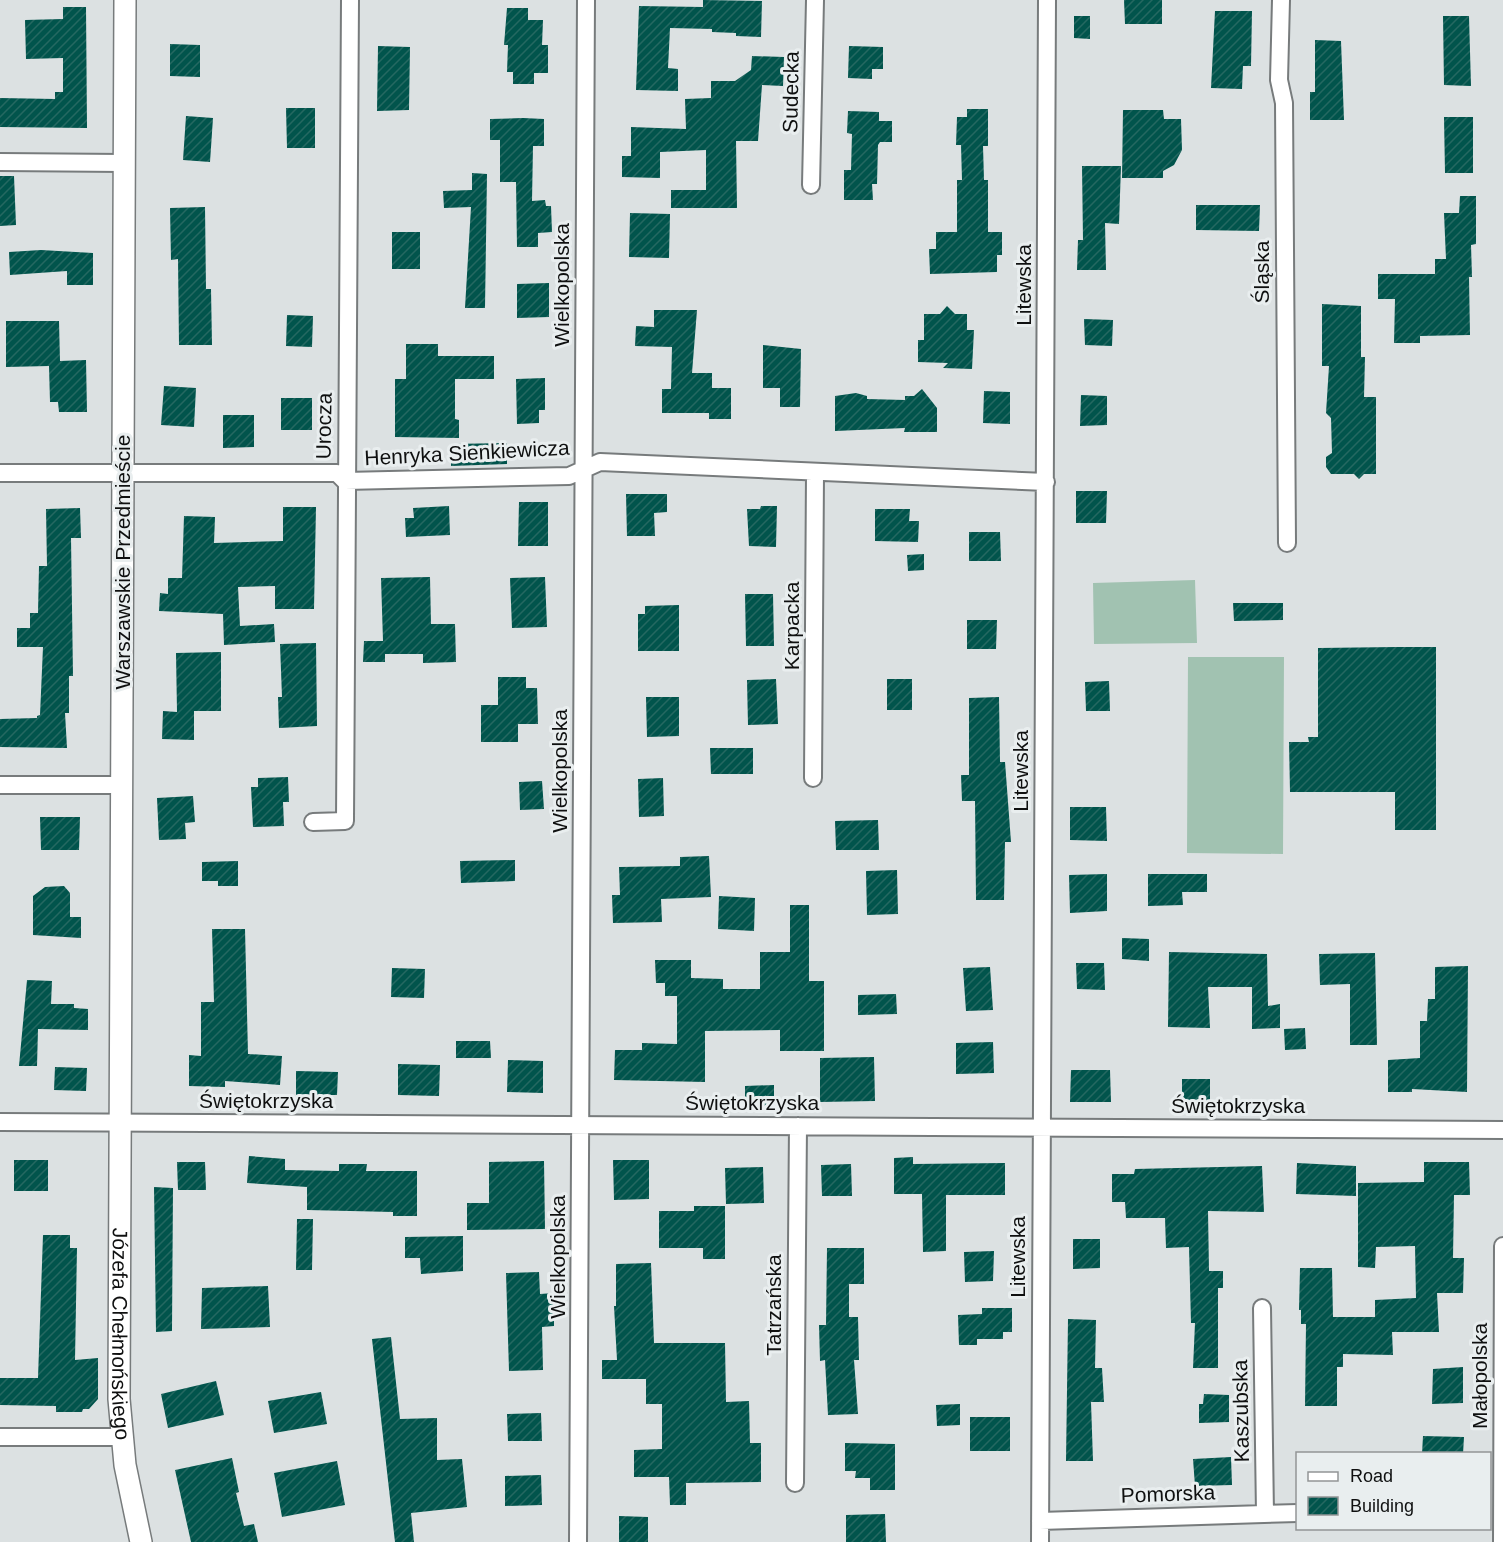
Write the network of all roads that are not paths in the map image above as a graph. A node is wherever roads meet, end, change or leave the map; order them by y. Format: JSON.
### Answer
{"nodes":[{"id":1,"x":125,"y":0,"type":"edge"},
{"id":2,"x":350,"y":0,"type":"edge"},
{"id":3,"x":586,"y":0,"type":"edge"},
{"id":4,"x":815,"y":0,"type":"edge"},
{"id":5,"x":1047,"y":0,"type":"edge"},
{"id":6,"x":1281,"y":0,"type":"edge"},
{"id":7,"x":0,"y":162,"type":"edge"},
{"id":8,"x":124,"y":164,"type":"junction"},
{"id":9,"x":811,"y":185,"type":"dead end"},
{"id":10,"x":584,"y":469,"type":"junction"},
{"id":11,"x":124,"y":472,"type":"junction"},
{"id":12,"x":0,"y":473,"type":"edge"},
{"id":13,"x":815,"y":474,"type":"junction"},
{"id":14,"x":345,"y":481,"type":"junction"},
{"id":15,"x":1046,"y":482,"type":"junction"},
{"id":16,"x":1287,"y":543,"type":"dead end"},
{"id":17,"x":813,"y":778,"type":"dead end"},
{"id":18,"x":0,"y":785,"type":"edge"},
{"id":19,"x":122,"y":785,"type":"junction"},
{"id":20,"x":314,"y":822,"type":"dead end"},
{"id":21,"x":0,"y":1122,"type":"edge"},
{"id":22,"x":120,"y":1123,"type":"junction"},
{"id":23,"x":581,"y":1125,"type":"junction"},
{"id":24,"x":798,"y":1126,"type":"junction"},
{"id":25,"x":1041,"y":1127,"type":"junction"},
{"id":26,"x":1503,"y":1130,"type":"edge"},
{"id":27,"x":1503,"y":1246,"type":"edge"},
{"id":28,"x":1262,"y":1308,"type":"dead end"},
{"id":29,"x":0,"y":1437,"type":"edge"},
{"id":30,"x":120,"y":1437,"type":"junction"},
{"id":31,"x":795,"y":1483,"type":"dead end"},
{"id":32,"x":1496,"y":1505,"type":"edge"},
{"id":33,"x":1265,"y":1514,"type":"junction"},
{"id":34,"x":1296,"y":1514,"type":"edge"},
{"id":35,"x":1040,"y":1521,"type":"junction"},
{"id":36,"x":141,"y":1542,"type":"edge"},
{"id":37,"x":578,"y":1542,"type":"edge"},
{"id":38,"x":1040,"y":1542,"type":"edge"},
{"id":39,"x":1502,"y":1542,"type":"edge"}],
"edges":[{"from":1,"to":8,"type":"street","name":"Warszawskie Przedmieście"},
{"from":2,"to":14,"type":"street","name":"Urocza"},
{"from":3,"to":10,"type":"street","name":"Wielkopolska"},
{"from":4,"to":9,"type":"street","name":"Sudecka"},
{"from":5,"to":15,"type":"street","name":"Litewska"},
{"from":6,"to":16,"type":"street","name":"Śląska"},
{"from":7,"to":8,"type":"street"},
{"from":8,"to":11,"type":"street","name":"Warszawskie Przedmieście"},
{"from":10,"to":13,"type":"street","name":"Henryka Sienkiewicza"},
{"from":10,"to":14,"type":"street","name":"Henryka Sienkiewicza"},
{"from":10,"to":23,"type":"street","name":"Wielkopolska"},
{"from":11,"to":12,"type":"street","name":"Henryka Sienkiewicza"},
{"from":11,"to":14,"type":"street","name":"Henryka Sienkiewicza"},
{"from":11,"to":19,"type":"street","name":"Warszawskie Przedmieście"},
{"from":13,"to":15,"type":"street","name":"Henryka Sienkiewicza"},
{"from":13,"to":17,"type":"street","name":"Karpacka"},
{"from":14,"to":20,"type":"street","name":"Urocza"},
{"from":15,"to":25,"type":"street","name":"Litewska"},
{"from":18,"to":19,"type":"street"},
{"from":19,"to":22,"type":"street","name":"Warszawskie Przedmieście"},
{"from":21,"to":22,"type":"street","name":"Świętokrzyska"},
{"from":22,"to":23,"type":"street","name":"Świętokrzyska"},
{"from":22,"to":30,"type":"street","name":"Józefa Chełmońskiego"},
{"from":23,"to":24,"type":"street","name":"Świętokrzyska"},
{"from":23,"to":37,"type":"street","name":"Wielkopolska"},
{"from":24,"to":25,"type":"street","name":"Świętokrzyska"},
{"from":24,"to":31,"type":"street","name":"Tatrzańska"},
{"from":25,"to":26,"type":"street","name":"Świętokrzyska"},
{"from":25,"to":35,"type":"street","name":"Litewska"},
{"from":27,"to":32,"type":"street","name":"Małopolska"},
{"from":28,"to":33,"type":"street","name":"Kaszubska"},
{"from":29,"to":30,"type":"street"},
{"from":30,"to":36,"type":"street","name":"Józefa Chełmońskiego"},
{"from":32,"to":39,"type":"street","name":"Małopolska"},
{"from":33,"to":34,"type":"street","name":"Pomorska"},
{"from":33,"to":35,"type":"street","name":"Pomorska"},
{"from":35,"to":38,"type":"street","name":"Litewska"}]}
